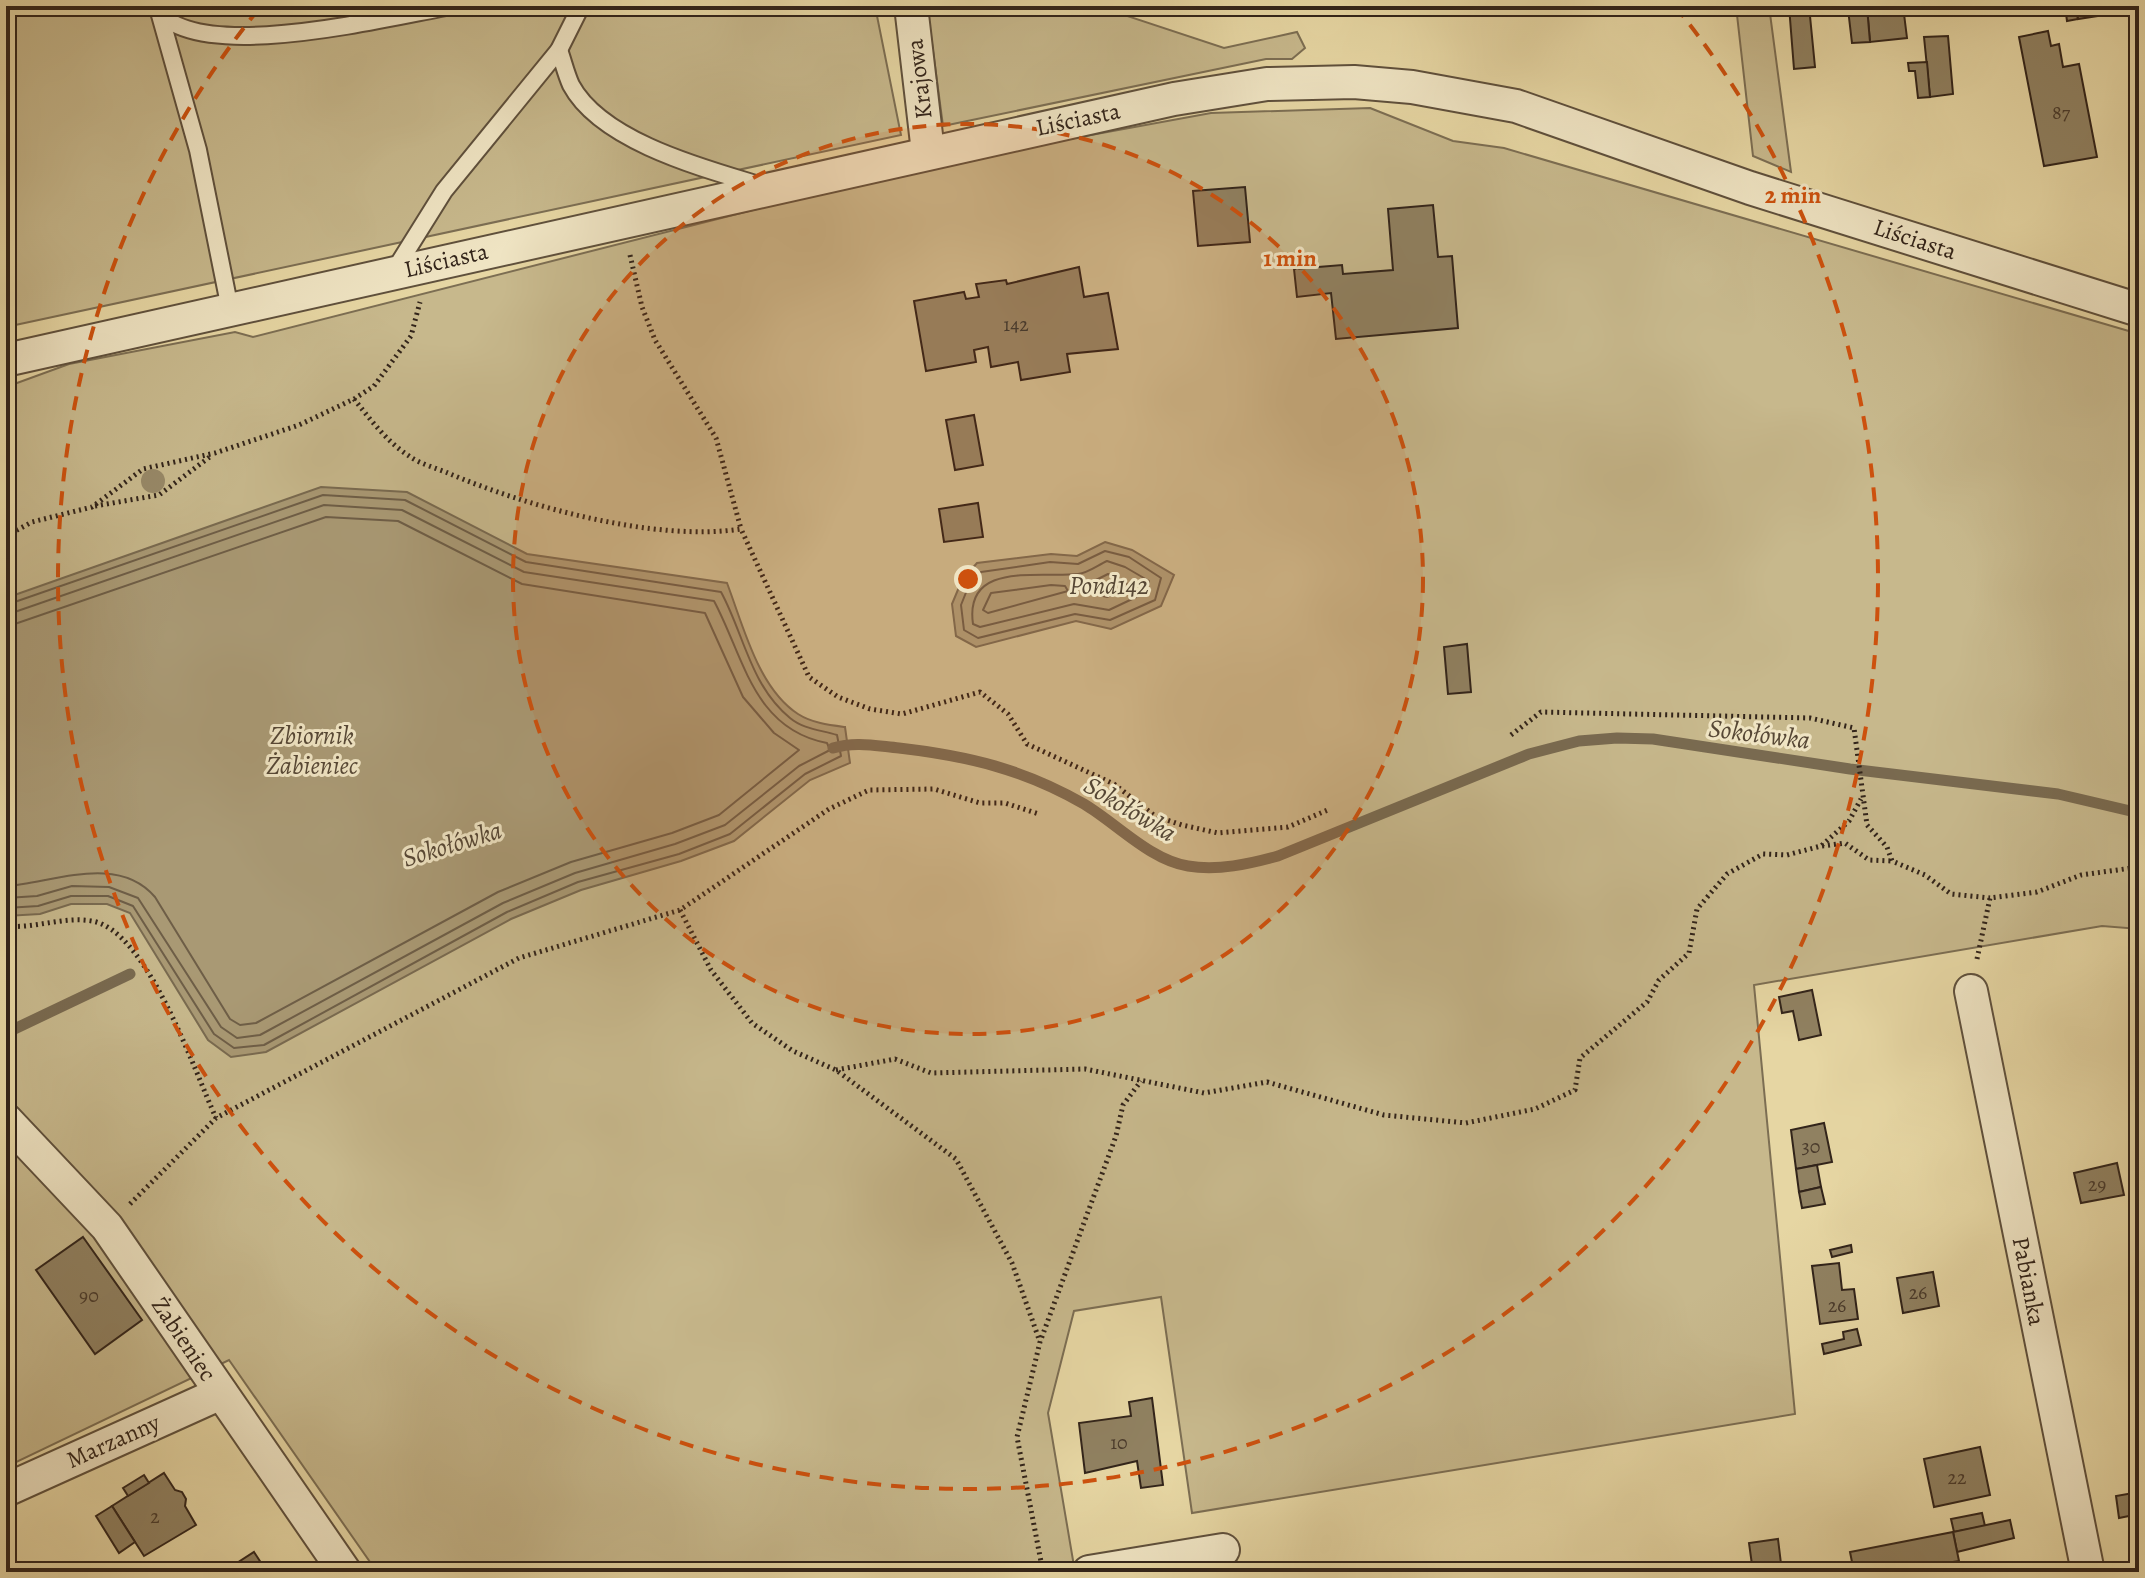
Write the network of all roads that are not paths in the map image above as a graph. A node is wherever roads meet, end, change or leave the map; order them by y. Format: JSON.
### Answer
{"nodes":[{"id":1,"x":452,"y":6,"type":"edge"},
{"id":2,"x":581,"y":6,"type":"edge"},
{"id":3,"x":911,"y":6,"type":"edge"},
{"id":4,"x":157,"y":11,"type":"edge"},
{"id":5,"x":559,"y":50,"type":"junction"},
{"id":6,"x":928,"y":152,"type":"junction"},
{"id":7,"x":768,"y":187,"type":"junction"},
{"id":8,"x":394,"y":272,"type":"junction"},
{"id":9,"x":230,"y":309,"type":"junction"},
{"id":10,"x":2139,"y":310,"type":"edge"},
{"id":11,"x":6,"y":360,"type":"edge"},
{"id":12,"x":1971,"y":991,"type":"road end"},
{"id":13,"x":6,"y":1120,"type":"edge"},
{"id":14,"x":221,"y":1393,"type":"junction"},
{"id":15,"x":6,"y":1490,"type":"edge"},
{"id":16,"x":1223,"y":1550,"type":"dead end"},
{"id":17,"x":345,"y":1572,"type":"edge"},
{"id":18,"x":1089,"y":1572,"type":"edge"},
{"id":19,"x":2088,"y":1572,"type":"edge"}],
"edges":[{"from":1,"to":4,"type":"lane"},
{"from":2,"to":5,"type":"lane"},
{"from":3,"to":6,"type":"street","name":"Krajowa"},
{"from":4,"to":9,"type":"lane"},
{"from":5,"to":7,"type":"lane"},
{"from":5,"to":8,"type":"lane"},
{"from":6,"to":7,"type":"street","name":"Liściasta"},
{"from":6,"to":10,"type":"street","name":"Liściasta"},
{"from":7,"to":8,"type":"street","name":"Liściasta"},
{"from":8,"to":9,"type":"street","name":"Liściasta"},
{"from":9,"to":11,"type":"street","name":"Liściasta"},
{"from":12,"to":19,"type":"street","name":"Pabianka"},
{"from":13,"to":14,"type":"street","name":"Żabieniec"},
{"from":14,"to":15,"type":"street","name":"Marzanny"},
{"from":14,"to":17,"type":"street","name":"Żabieniec"},
{"from":16,"to":18,"type":"street"}]}
